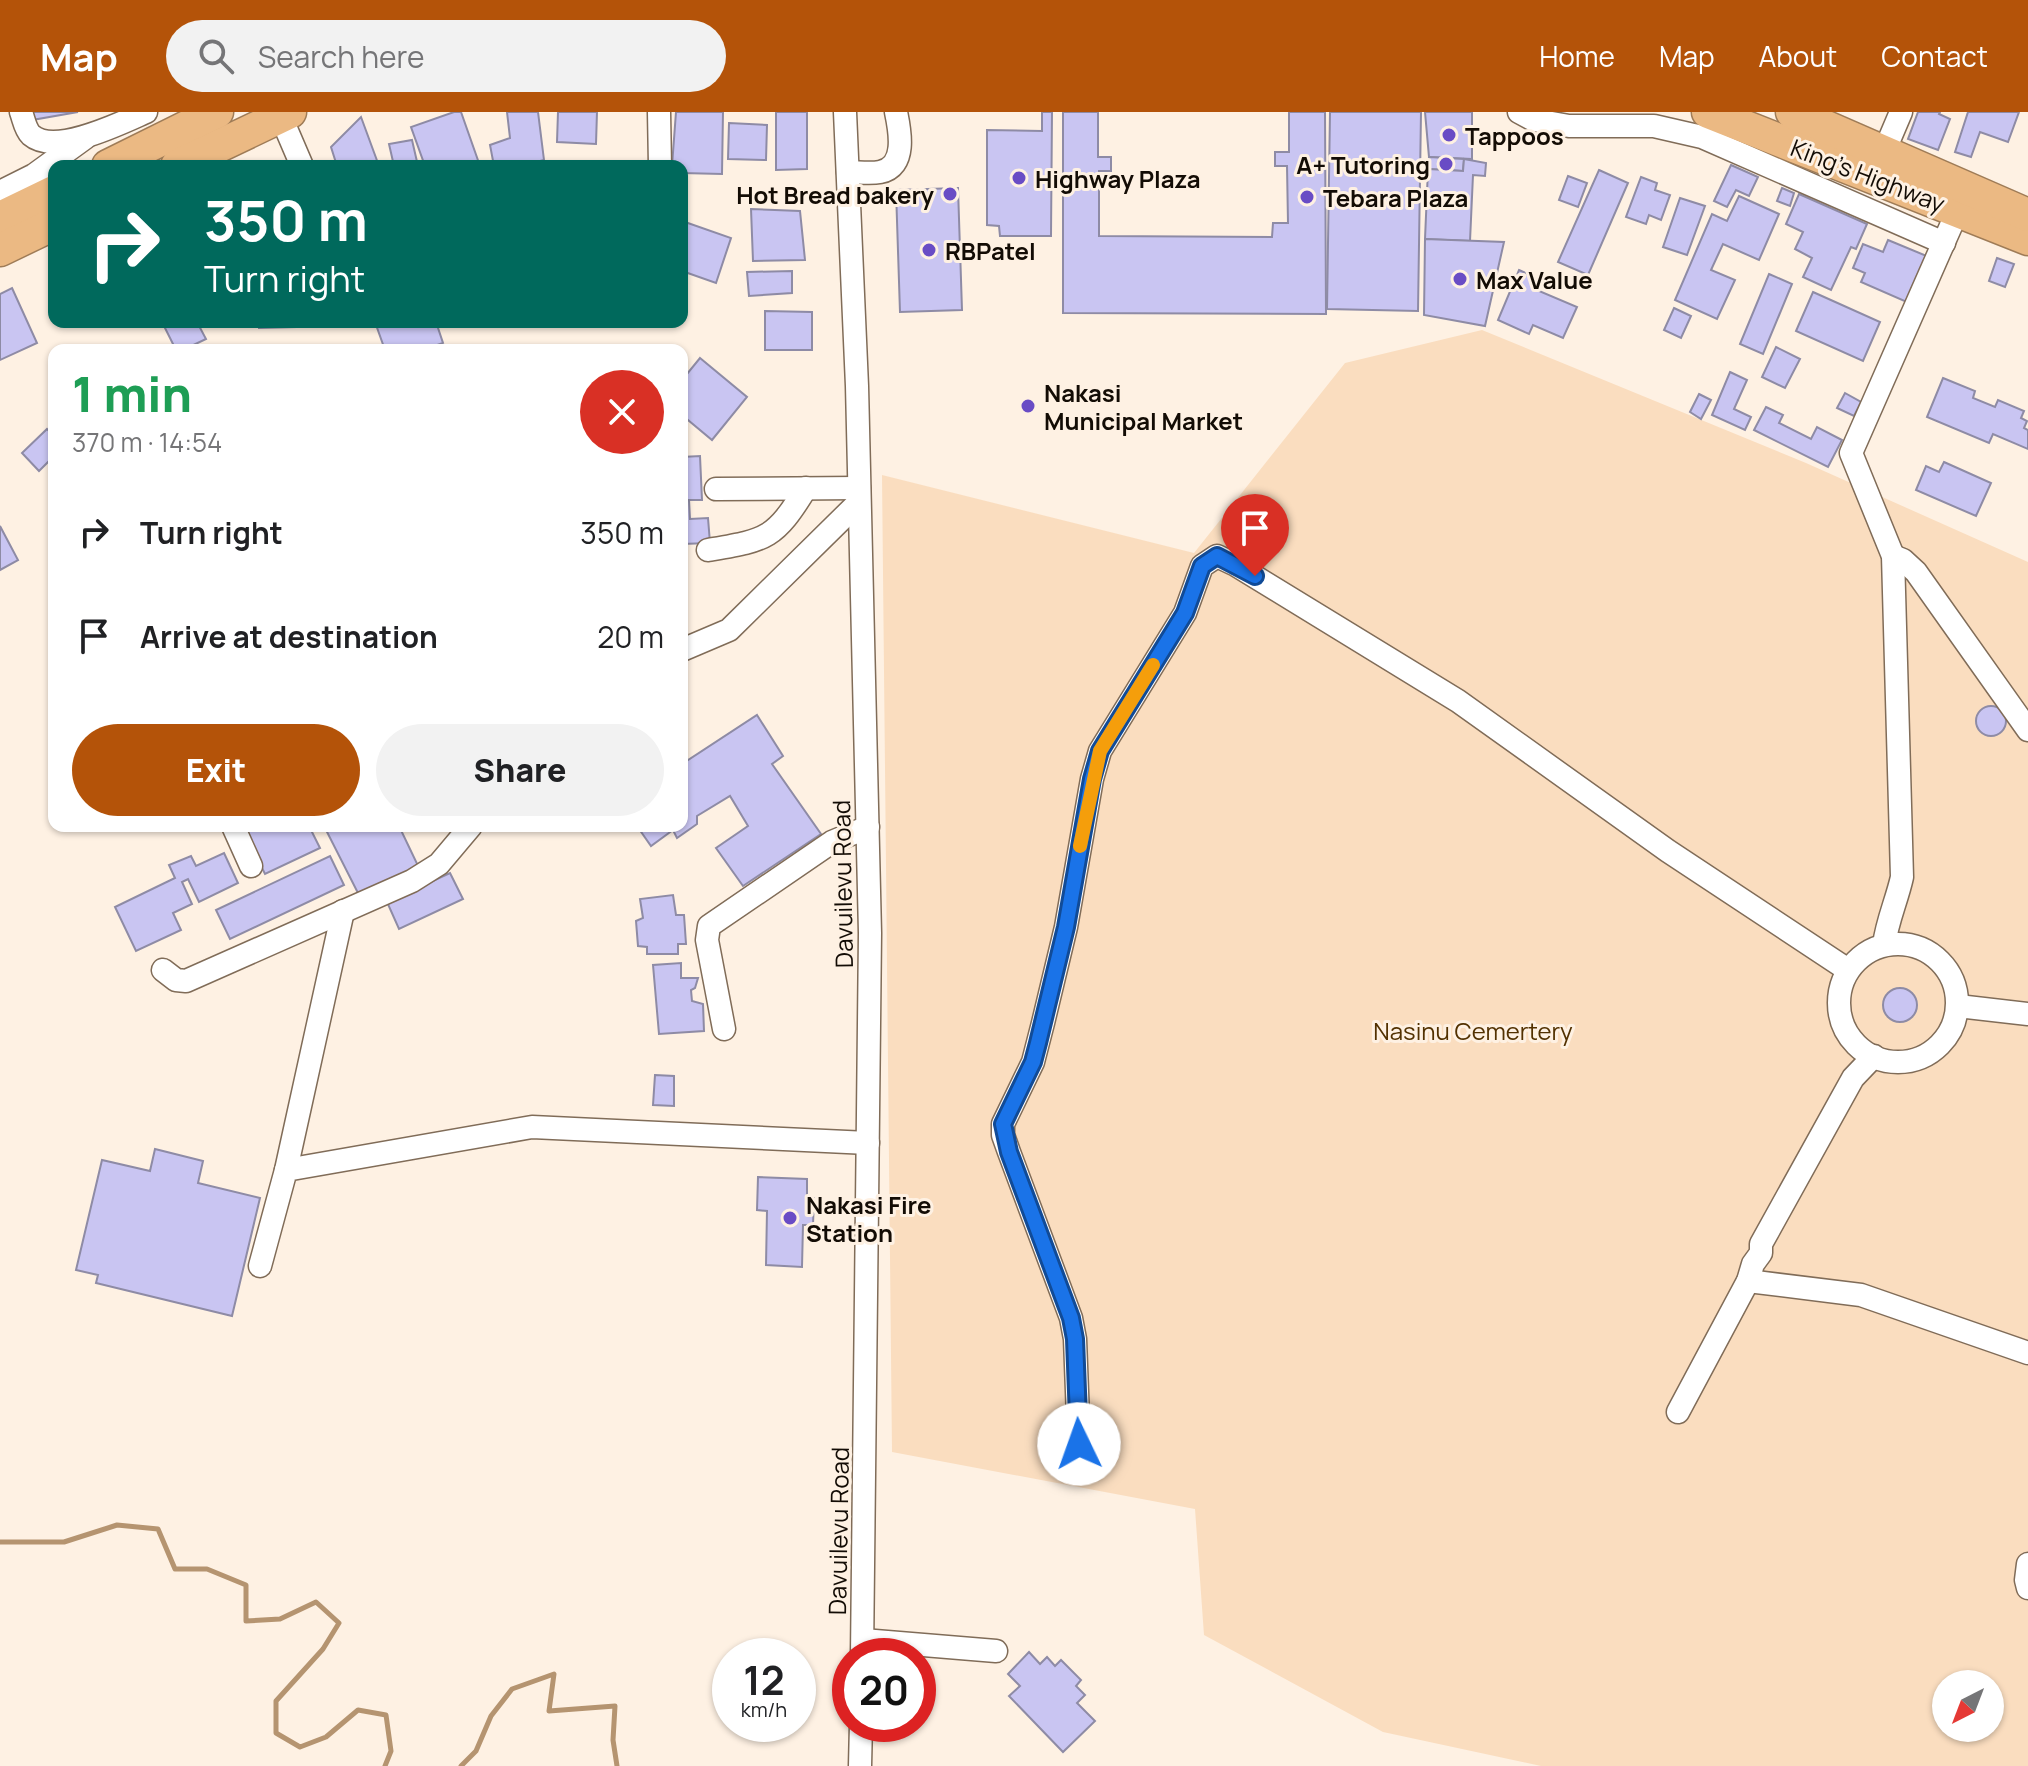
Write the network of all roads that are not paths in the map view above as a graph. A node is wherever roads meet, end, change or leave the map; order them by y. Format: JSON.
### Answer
{"nodes":[{"id":1,"x":21,"y":112,"type":"edge"},
{"id":2,"x":146,"y":112,"type":"edge"},
{"id":3,"x":217,"y":112,"type":"edge"},
{"id":4,"x":659,"y":112,"type":"edge"},
{"id":5,"x":845,"y":112,"type":"edge"},
{"id":6,"x":896,"y":112,"type":"edge"},
{"id":7,"x":1519,"y":112,"type":"edge"},
{"id":8,"x":1708,"y":112,"type":"edge"},
{"id":9,"x":1792,"y":112,"type":"edge"},
{"id":10,"x":1901,"y":112,"type":"edge"},
{"id":11,"x":286,"y":114,"type":"edge"},
{"id":12,"x":86,"y":137,"type":"junction"},
{"id":13,"x":1884,"y":152,"type":"junction"},
{"id":14,"x":55,"y":160,"type":"edge"},
{"id":15,"x":120,"y":160,"type":"edge"},
{"id":16,"x":190,"y":160,"type":"edge"},
{"id":17,"x":300,"y":160,"type":"edge"},
{"id":18,"x":660,"y":160,"type":"edge"},
{"id":19,"x":48,"y":165,"type":"edge"},
{"id":20,"x":848,"y":172,"type":"junction"},
{"id":21,"x":0,"y":192,"type":"edge"},
{"id":22,"x":48,"y":195,"type":"edge"},
{"id":23,"x":1958,"y":210,"type":"junction"},
{"id":24,"x":2028,"y":215,"type":"edge"},
{"id":25,"x":0,"y":218,"type":"edge"},
{"id":26,"x":48,"y":227,"type":"edge"},
{"id":27,"x":2028,"y":239,"type":"edge"},
{"id":28,"x":1944,"y":243,"type":"junction"},
{"id":29,"x":0,"y":250,"type":"edge"},
{"id":30,"x":806,"y":488,"type":"junction"},
{"id":31,"x":716,"y":489,"type":"dead end"},
{"id":32,"x":859,"y":495,"type":"junction"},
{"id":33,"x":708,"y":550,"type":"dead end"},
{"id":34,"x":1893,"y":556,"type":"junction"},
{"id":35,"x":688,"y":647,"type":"edge"},
{"id":36,"x":2028,"y":730,"type":"edge"},
{"id":37,"x":868,"y":827,"type":"junction"},
{"id":38,"x":236,"y":832,"type":"edge"},
{"id":39,"x":467,"y":832,"type":"edge"},
{"id":40,"x":251,"y":866,"type":"dead end"},
{"id":41,"x":343,"y":911,"type":"junction"},
{"id":42,"x":1884,"y":945,"type":"junction"},
{"id":43,"x":163,"y":970,"type":"dead end"},
{"id":44,"x":1848,"y":970,"type":"junction"},
{"id":45,"x":1958,"y":1006,"type":"junction"},
{"id":46,"x":2028,"y":1014,"type":"edge"},
{"id":47,"x":724,"y":1029,"type":"dead end"},
{"id":48,"x":1874,"y":1056,"type":"junction"},
{"id":49,"x":868,"y":1143,"type":"junction"},
{"id":50,"x":286,"y":1170,"type":"junction"},
{"id":51,"x":260,"y":1266,"type":"dead end"},
{"id":52,"x":1748,"y":1281,"type":"junction"},
{"id":53,"x":2028,"y":1353,"type":"edge"},
{"id":54,"x":1678,"y":1412,"type":"dead end"},
{"id":55,"x":1093,"y":1467,"type":"dead end"},
{"id":56,"x":2028,"y":1564,"type":"edge"},
{"id":57,"x":2028,"y":1588,"type":"edge"},
{"id":58,"x":862,"y":1638,"type":"edge"},
{"id":59,"x":936,"y":1650,"type":"edge"},
{"id":60,"x":996,"y":1651,"type":"dead end"},
{"id":61,"x":861,"y":1742,"type":"edge"},
{"id":62,"x":860,"y":1766,"type":"edge"}],
"edges":[{"from":1,"to":12,"type":"street"},
{"from":2,"to":12,"type":"street"},
{"from":3,"to":15,"type":"highway"},
{"from":4,"to":18,"type":"street"},
{"from":5,"to":20,"type":"street","name":"Davuilevu Road"},
{"from":6,"to":20,"type":"street"},
{"from":7,"to":28,"type":"street"},
{"from":8,"to":23,"type":"highway","name":"King's Highway"},
{"from":9,"to":13,"type":"highway","name":"King's Highway"},
{"from":10,"to":13,"type":"street"},
{"from":11,"to":16,"type":"highway"},
{"from":11,"to":17,"type":"street"},
{"from":12,"to":14,"type":"street"},
{"from":13,"to":24,"type":"highway","name":"King's Highway"},
{"from":19,"to":21,"type":"street"},
{"from":20,"to":32,"type":"street","name":"Davuilevu Road"},
{"from":22,"to":25,"type":"highway"},
{"from":23,"to":27,"type":"highway","name":"King's Highway"},
{"from":23,"to":28,"type":"street"},
{"from":26,"to":29,"type":"highway"},
{"from":28,"to":34,"type":"street"},
{"from":30,"to":31,"type":"street"},
{"from":30,"to":32,"type":"street"},
{"from":30,"to":33,"type":"street"},
{"from":32,"to":35,"type":"street"},
{"from":32,"to":37,"type":"street","name":"Davuilevu Road"},
{"from":34,"to":36,"type":"street"},
{"from":34,"to":42,"type":"street"},
{"from":37,"to":47,"type":"street"},
{"from":37,"to":49,"type":"street","name":"Davuilevu Road"},
{"from":38,"to":40,"type":"street"},
{"from":39,"to":41,"type":"street"},
{"from":41,"to":43,"type":"street"},
{"from":41,"to":50,"type":"street"},
{"from":42,"to":44,"type":"street"},
{"from":42,"to":45,"type":"street"},
{"from":44,"to":48,"type":"street"},
{"from":44,"to":55,"type":"street"},
{"from":45,"to":46,"type":"street"},
{"from":45,"to":48,"type":"street"},
{"from":48,"to":52,"type":"street"},
{"from":49,"to":50,"type":"street"},
{"from":49,"to":58,"type":"street","name":"Davuilevu Road"},
{"from":50,"to":51,"type":"street"},
{"from":52,"to":53,"type":"street"},
{"from":52,"to":54,"type":"street"},
{"from":56,"to":57,"type":"street"},
{"from":59,"to":60,"type":"street"},
{"from":61,"to":62,"type":"street"}]}
